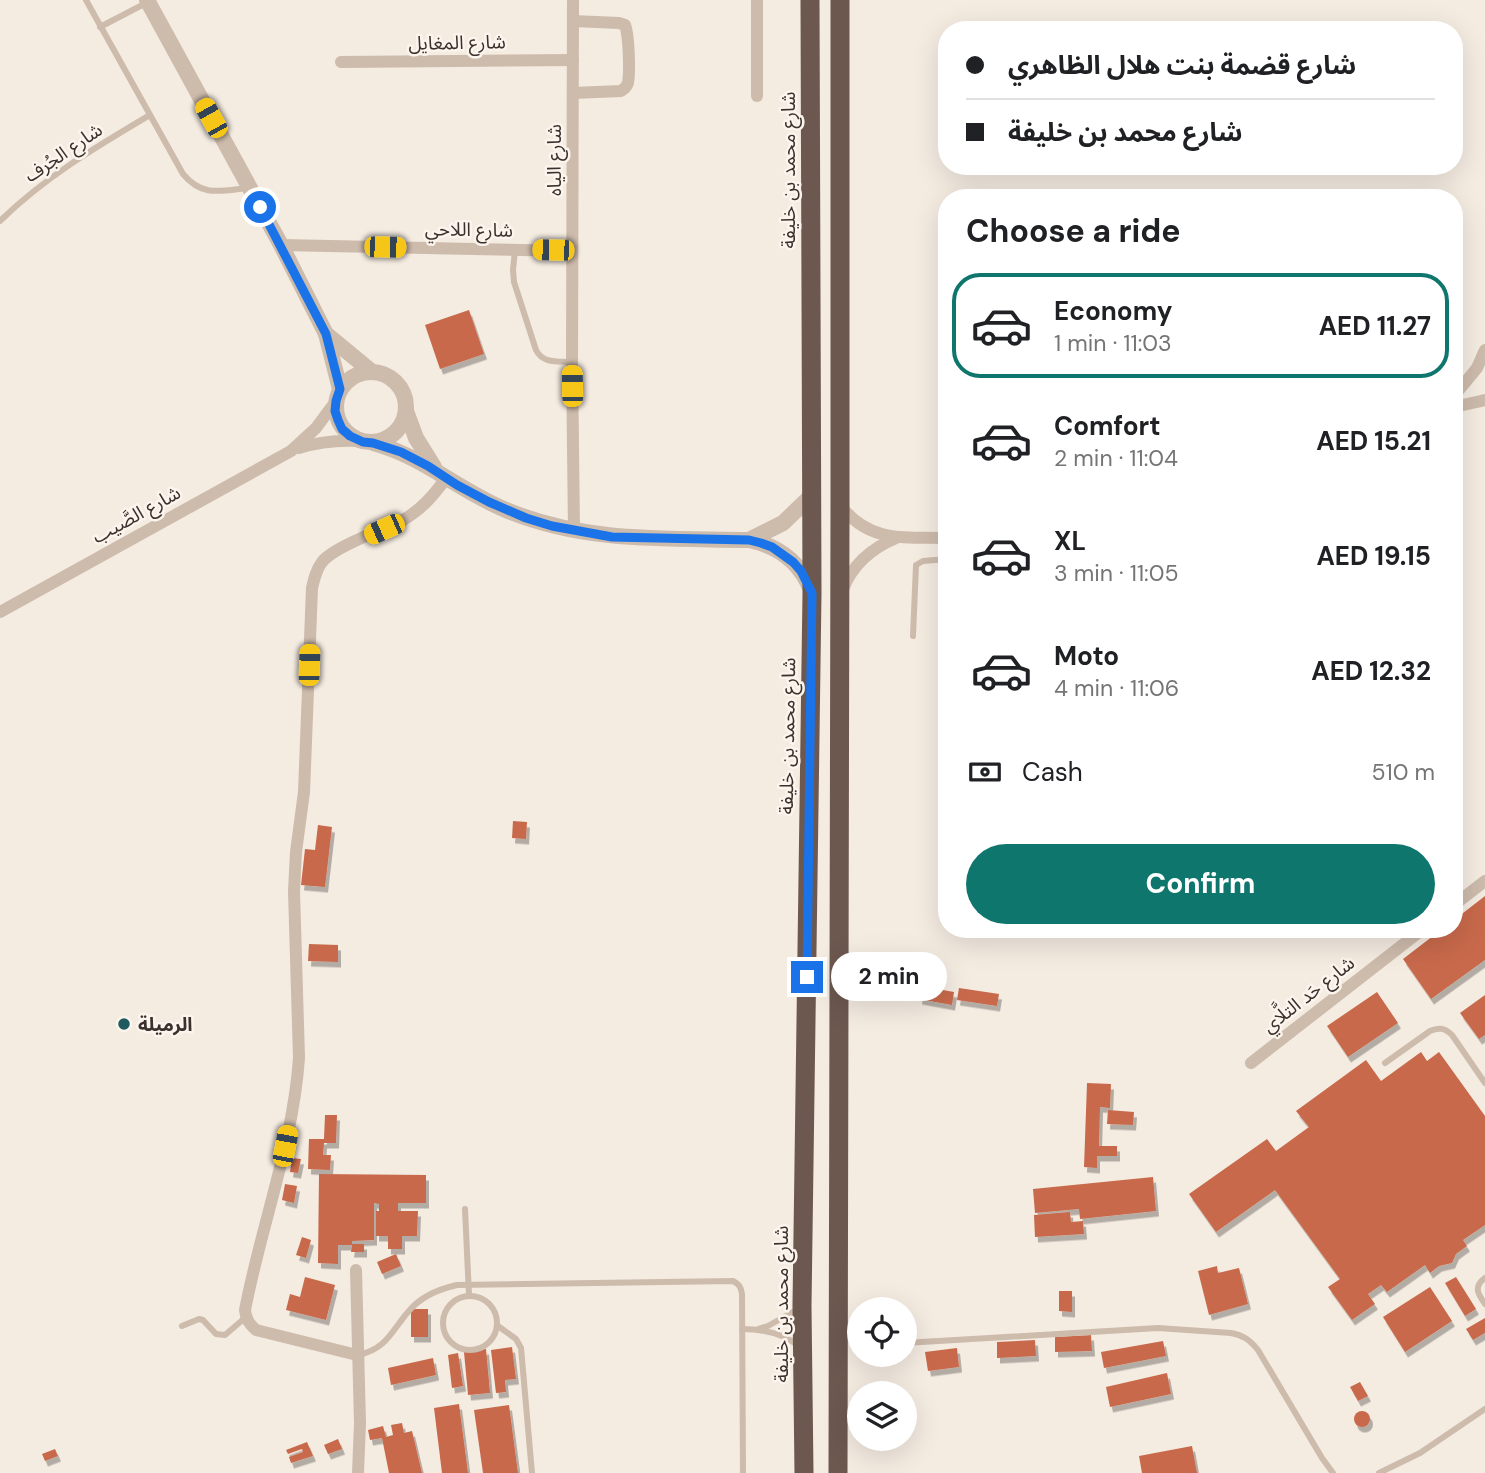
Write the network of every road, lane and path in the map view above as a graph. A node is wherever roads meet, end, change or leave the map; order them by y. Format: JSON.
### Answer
{"nodes":[{"id":1,"x":86,"y":0,"type":"edge"},
{"id":2,"x":573,"y":0,"type":"edge"},
{"id":3,"x":757,"y":0,"type":"edge"},
{"id":4,"x":810,"y":0,"type":"edge"},
{"id":5,"x":840,"y":0,"type":"edge"},
{"id":6,"x":148,"y":1,"type":"edge"},
{"id":7,"x":573,"y":21,"type":"junction"},
{"id":8,"x":100,"y":27,"type":"junction"},
{"id":9,"x":573,"y":60,"type":"junction"},
{"id":10,"x":341,"y":62,"type":"dead end"},
{"id":11,"x":573,"y":93,"type":"junction"},
{"id":12,"x":757,"y":96,"type":"dead end"},
{"id":13,"x":150,"y":115,"type":"junction"},
{"id":14,"x":249,"y":188,"type":"junction"},
{"id":15,"x":0,"y":221,"type":"edge"},
{"id":16,"x":281,"y":245,"type":"junction"},
{"id":17,"x":515,"y":250,"type":"junction"},
{"id":18,"x":572,"y":251,"type":"junction"},
{"id":19,"x":326,"y":334,"type":"junction"},
{"id":20,"x":1485,"y":350,"type":"edge"},
{"id":21,"x":572,"y":362,"type":"junction"},
{"id":22,"x":372,"y":372,"type":"junction"},
{"id":23,"x":1463,"y":385,"type":"edge"},
{"id":24,"x":338,"y":395,"type":"junction"},
{"id":25,"x":1485,"y":400,"type":"edge"},
{"id":26,"x":1463,"y":405,"type":"edge"},
{"id":27,"x":406,"y":411,"type":"junction"},
{"id":28,"x":366,"y":442,"type":"junction"},
{"id":29,"x":292,"y":451,"type":"junction"},
{"id":30,"x":444,"y":476,"type":"junction"},
{"id":31,"x":811,"y":496,"type":"junction"},
{"id":32,"x":840,"y":505,"type":"junction"},
{"id":33,"x":574,"y":531,"type":"junction"},
{"id":34,"x":898,"y":537,"type":"junction"},
{"id":35,"x":938,"y":538,"type":"edge"},
{"id":36,"x":749,"y":540,"type":"junction"},
{"id":37,"x":938,"y":560,"type":"edge"},
{"id":38,"x":812,"y":593,"type":"junction"},
{"id":39,"x":840,"y":599,"type":"junction"},
{"id":40,"x":0,"y":612,"type":"edge"},
{"id":41,"x":913,"y":636,"type":"dead end"},
{"id":42,"x":1485,"y":881,"type":"edge"},
{"id":43,"x":1463,"y":898,"type":"edge"},
{"id":44,"x":1411,"y":938,"type":"edge"},
{"id":45,"x":1251,"y":1063,"type":"dead end"},
{"id":46,"x":1385,"y":1063,"type":"dead end"},
{"id":47,"x":1485,"y":1083,"type":"edge"},
{"id":48,"x":465,"y":1209,"type":"dead end"},
{"id":49,"x":356,"y":1270,"type":"dead end"},
{"id":50,"x":1485,"y":1278,"type":"edge"},
{"id":51,"x":469,"y":1284,"type":"junction"},
{"id":52,"x":470,"y":1295,"type":"junction"},
{"id":53,"x":1485,"y":1304,"type":"edge"},
{"id":54,"x":802,"y":1306,"type":"junction"},
{"id":55,"x":246,"y":1317,"type":"junction"},
{"id":56,"x":183,"y":1326,"type":"dead end"},
{"id":57,"x":498,"y":1326,"type":"junction"},
{"id":58,"x":742,"y":1329,"type":"junction"},
{"id":59,"x":756,"y":1329,"type":"junction"},
{"id":60,"x":917,"y":1342,"type":"edge"},
{"id":61,"x":803,"y":1350,"type":"junction"},
{"id":62,"x":357,"y":1355,"type":"junction"},
{"id":63,"x":1485,"y":1409,"type":"edge"},
{"id":64,"x":358,"y":1473,"type":"edge"},
{"id":65,"x":532,"y":1473,"type":"edge"},
{"id":66,"x":743,"y":1473,"type":"edge"},
{"id":67,"x":804,"y":1473,"type":"edge"},
{"id":68,"x":838,"y":1473,"type":"edge"},
{"id":69,"x":1333,"y":1473,"type":"edge"},
{"id":70,"x":1379,"y":1473,"type":"edge"}],
"edges":[{"from":1,"to":8,"type":"lane"},
{"from":2,"to":7,"type":"street","name":"شارع الياه"},
{"from":3,"to":12,"type":"street"},
{"from":4,"to":31,"type":"highway","name":"شارع محمد بن خليفة"},
{"from":5,"to":32,"type":"highway"},
{"from":6,"to":8,"type":"lane"},
{"from":6,"to":14,"type":"street"},
{"from":7,"to":9,"type":"street","name":"شارع الياه"},
{"from":7,"to":11,"type":"street"},
{"from":8,"to":13,"type":"lane"},
{"from":9,"to":10,"type":"street","name":"شارع المغايل"},
{"from":9,"to":11,"type":"street","name":"شارع الياه"},
{"from":11,"to":18,"type":"street","name":"شارع الياه"},
{"from":13,"to":14,"type":"lane"},
{"from":13,"to":15,"type":"lane","name":"شارع الجُرف"},
{"from":14,"to":16,"type":"street"},
{"from":16,"to":17,"type":"street","name":"شارع اللاحي"},
{"from":16,"to":19,"type":"street"},
{"from":17,"to":18,"type":"street","name":"شارع اللاحي"},
{"from":17,"to":21,"type":"lane"},
{"from":18,"to":21,"type":"street","name":"شارع الياه"},
{"from":19,"to":22,"type":"street"},
{"from":19,"to":24,"type":"street"},
{"from":20,"to":23,"type":"street"},
{"from":21,"to":33,"type":"street","name":"شارع الياه"},
{"from":22,"to":24,"type":"street"},
{"from":22,"to":27,"type":"street"},
{"from":24,"to":28,"type":"street"},
{"from":24,"to":29,"type":"street","name":"شارع الصَّيب"},
{"from":25,"to":26,"type":"street"},
{"from":27,"to":28,"type":"street"},
{"from":27,"to":30,"type":"street"},
{"from":28,"to":29,"type":"street","name":"شارع الصَّيب"},
{"from":28,"to":30,"type":"street"},
{"from":29,"to":40,"type":"street","name":"شارع الصَّيب"},
{"from":30,"to":33,"type":"street"},
{"from":30,"to":55,"type":"street"},
{"from":31,"to":36,"type":"street"},
{"from":31,"to":38,"type":"highway","name":"شارع محمد بن خليفة"},
{"from":32,"to":34,"type":"street"},
{"from":32,"to":39,"type":"highway"},
{"from":33,"to":36,"type":"street"},
{"from":34,"to":35,"type":"street"},
{"from":34,"to":39,"type":"street"},
{"from":36,"to":38,"type":"street"},
{"from":37,"to":41,"type":"lane"},
{"from":38,"to":54,"type":"highway","name":"شارع محمد بن خليفة"},
{"from":39,"to":68,"type":"highway"},
{"from":42,"to":43,"type":"street"},
{"from":44,"to":45,"type":"street","name":"شارع حَد التلَّاي"},
{"from":46,"to":47,"type":"lane"},
{"from":48,"to":51,"type":"lane"},
{"from":49,"to":62,"type":"street"},
{"from":50,"to":53,"type":"lane"},
{"from":51,"to":52,"type":"lane"},
{"from":51,"to":58,"type":"lane"},
{"from":51,"to":62,"type":"lane"},
{"from":52,"to":57,"type":"lane"},
{"from":52,"to":57,"type":"lane"},
{"from":54,"to":59,"type":"lane"},
{"from":54,"to":61,"type":"highway","name":"شارع محمد بن خليفة"},
{"from":55,"to":56,"type":"lane"},
{"from":55,"to":62,"type":"street"},
{"from":57,"to":65,"type":"lane"},
{"from":58,"to":59,"type":"lane"},
{"from":58,"to":66,"type":"lane"},
{"from":59,"to":61,"type":"lane"},
{"from":60,"to":69,"type":"lane"},
{"from":61,"to":67,"type":"highway","name":"شارع محمد بن خليفة"},
{"from":62,"to":64,"type":"street"},
{"from":63,"to":70,"type":"lane"}]}
